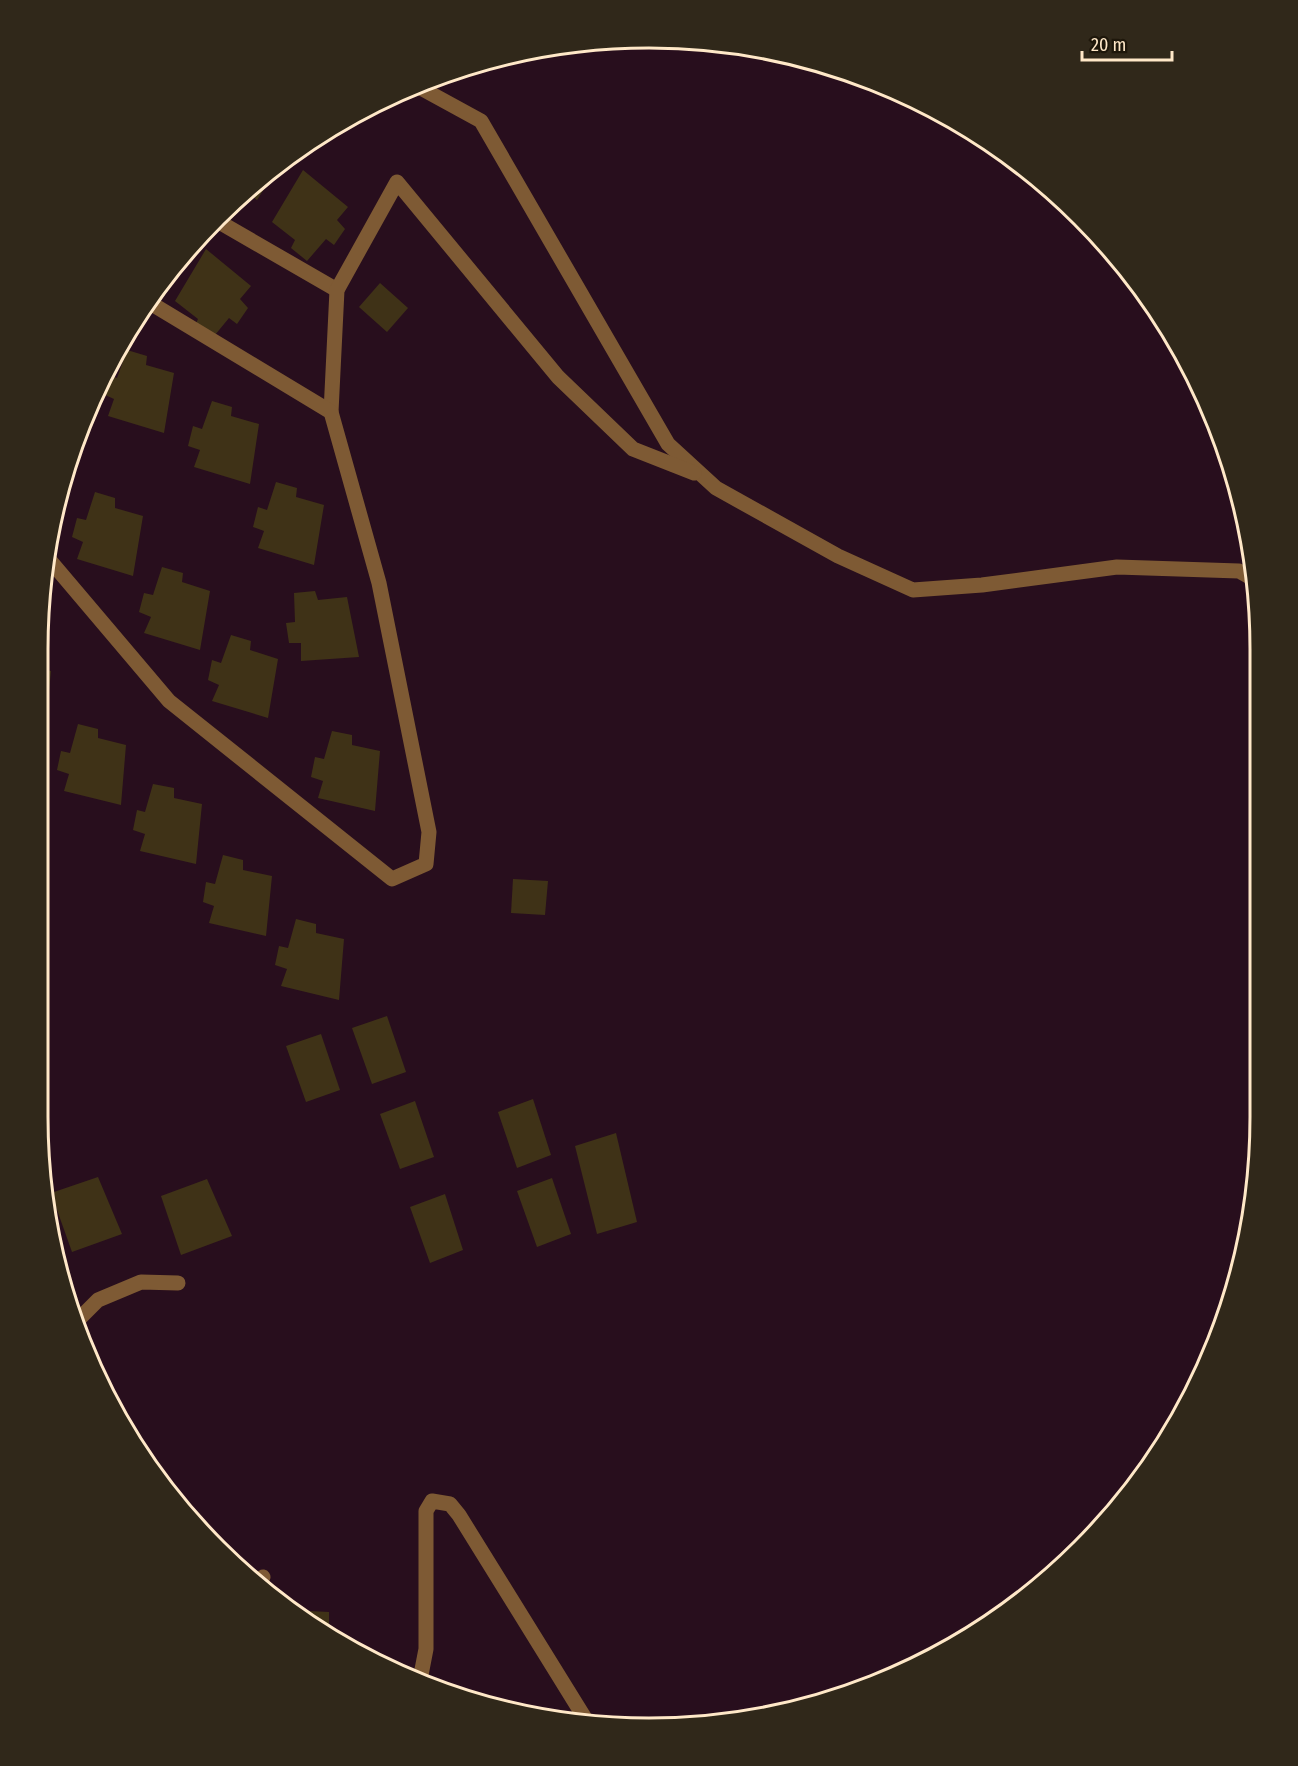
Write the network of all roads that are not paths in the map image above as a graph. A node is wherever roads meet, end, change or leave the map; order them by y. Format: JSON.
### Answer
{"nodes":[{"id":1,"x":426,"y":91,"type":"edge"},
{"id":2,"x":224,"y":225,"type":"edge"},
{"id":3,"x":337,"y":290,"type":"junction"},
{"id":4,"x":155,"y":307,"type":"edge"},
{"id":5,"x":332,"y":412,"type":"junction"},
{"id":6,"x":703,"y":476,"type":"junction"},
{"id":7,"x":54,"y":565,"type":"edge"},
{"id":8,"x":1245,"y":575,"type":"edge"},
{"id":9,"x":177,"y":1283,"type":"dead end"},
{"id":10,"x":82,"y":1316,"type":"edge"},
{"id":11,"x":421,"y":1673,"type":"edge"},
{"id":12,"x":582,"y":1714,"type":"edge"}],
"edges":[{"from":1,"to":6,"type":"street"},
{"from":2,"to":3,"type":"street"},
{"from":3,"to":5,"type":"street"},
{"from":3,"to":6,"type":"street"},
{"from":4,"to":5,"type":"street"},
{"from":5,"to":7,"type":"street"},
{"from":6,"to":8,"type":"street"},
{"from":9,"to":10,"type":"street"},
{"from":11,"to":12,"type":"street"}]}
